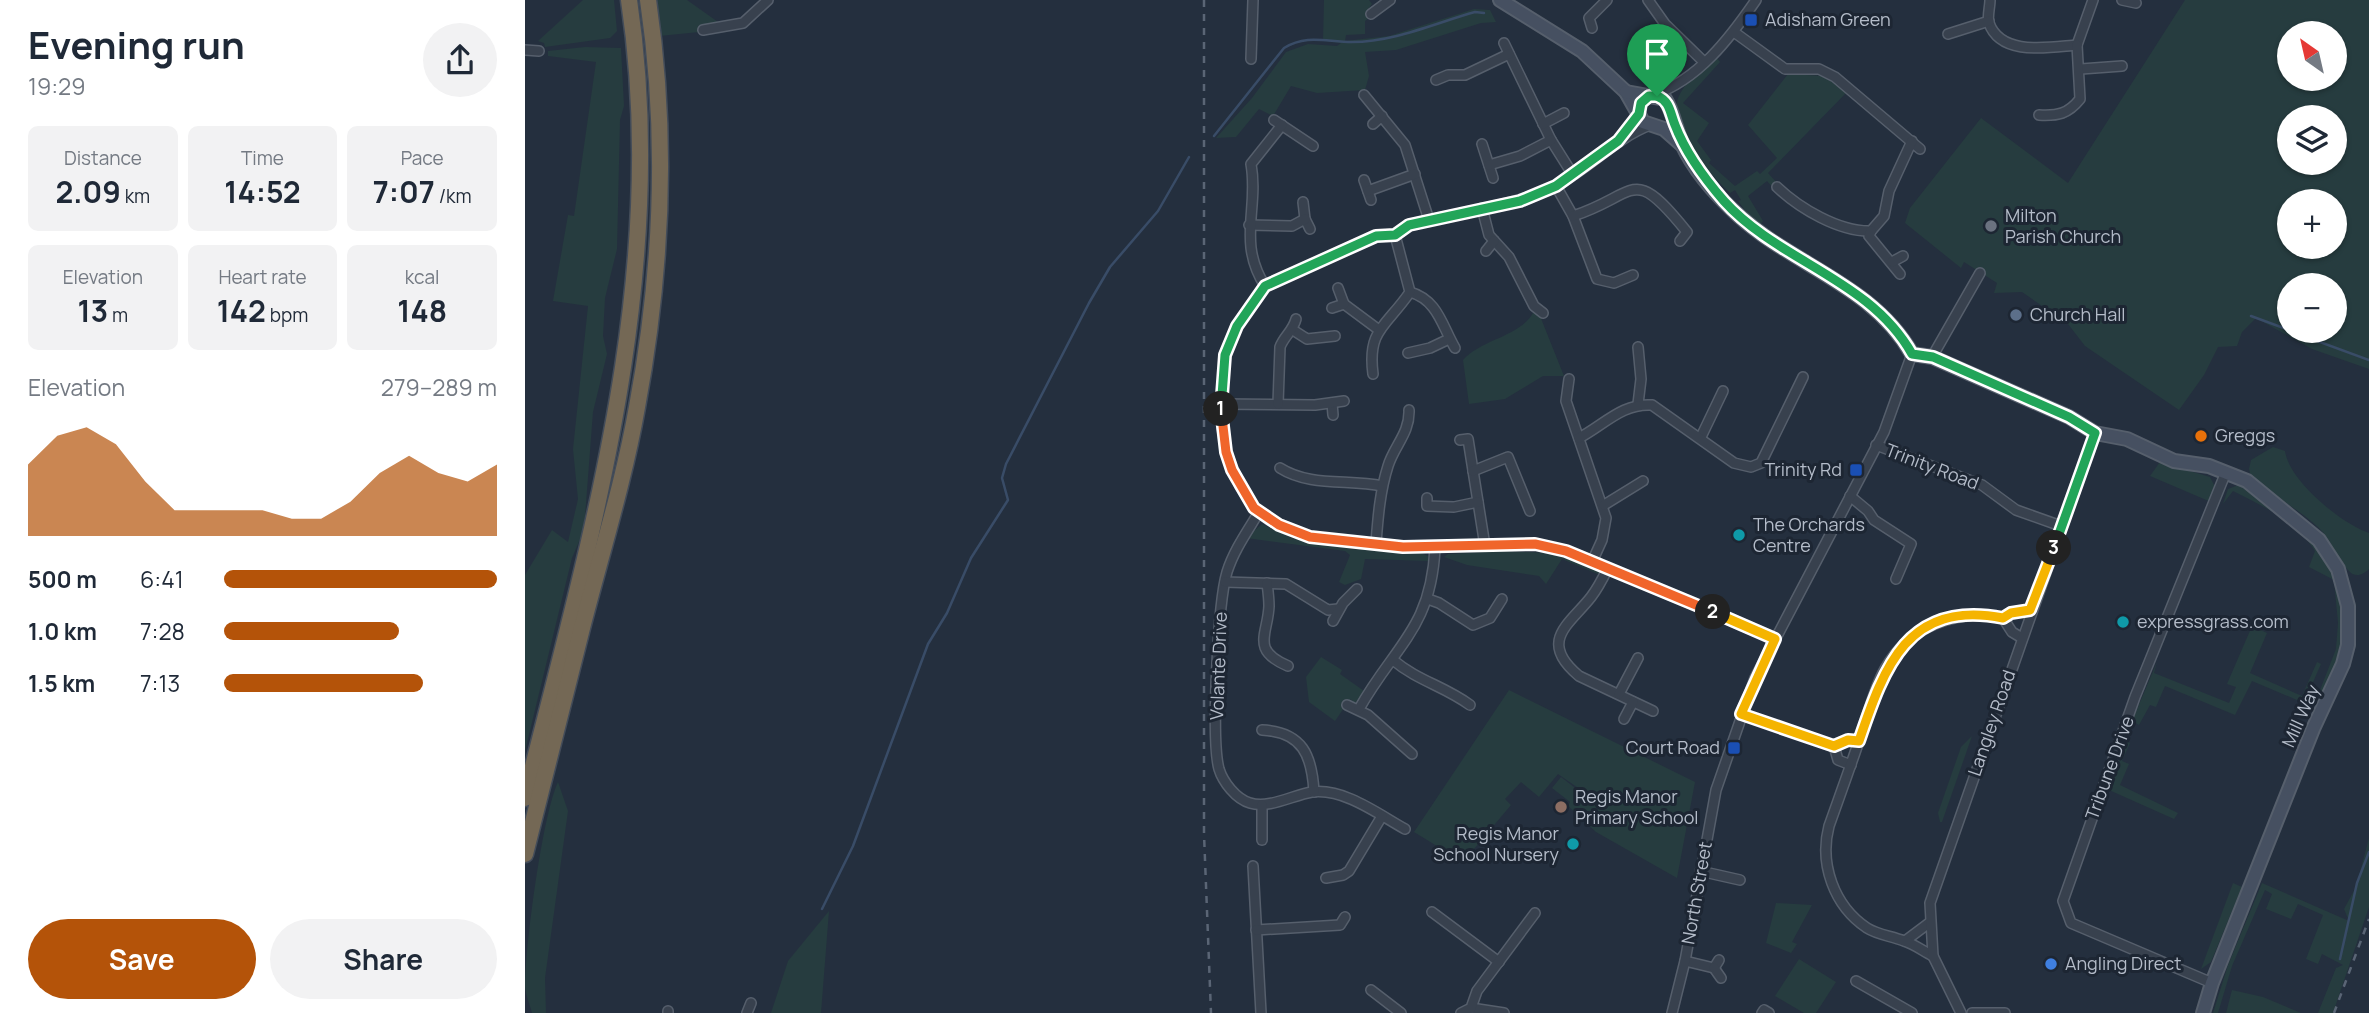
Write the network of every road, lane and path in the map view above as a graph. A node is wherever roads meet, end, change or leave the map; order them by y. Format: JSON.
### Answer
{"nodes":[{"id":1,"x":629,"y":0,"type":"edge"},
{"id":2,"x":648,"y":0,"type":"edge"},
{"id":3,"x":768,"y":0,"type":"edge"},
{"id":4,"x":1253,"y":0,"type":"edge"},
{"id":5,"x":1390,"y":0,"type":"edge"},
{"id":6,"x":1500,"y":0,"type":"edge"},
{"id":7,"x":1607,"y":0,"type":"edge"},
{"id":8,"x":1648,"y":0,"type":"edge"},
{"id":9,"x":1756,"y":0,"type":"edge"},
{"id":10,"x":1990,"y":0,"type":"edge"},
{"id":11,"x":2093,"y":0,"type":"edge"},
{"id":12,"x":2122,"y":0,"type":"edge"},
{"id":13,"x":2136,"y":3,"type":"dead end"},
{"id":14,"x":1378,"y":4,"type":"edge"},
{"id":15,"x":1371,"y":14,"type":"dead end"},
{"id":16,"x":1989,"y":21,"type":"junction"},
{"id":17,"x":1593,"y":28,"type":"dead end"},
{"id":18,"x":703,"y":30,"type":"dead end"},
{"id":19,"x":1734,"y":32,"type":"junction"},
{"id":20,"x":1948,"y":34,"type":"dead end"},
{"id":21,"x":1252,"y":43,"type":"junction"},
{"id":22,"x":1264,"y":43,"type":"dead end"},
{"id":23,"x":1504,"y":43,"type":"dead end"},
{"id":24,"x":2077,"y":45,"type":"junction"},
{"id":25,"x":525,"y":50,"type":"edge"},
{"id":26,"x":539,"y":51,"type":"dead end"},
{"id":27,"x":1509,"y":54,"type":"junction"},
{"id":28,"x":1251,"y":59,"type":"dead end"},
{"id":29,"x":1704,"y":62,"type":"junction"},
{"id":30,"x":1445,"y":65,"type":"dead end"},
{"id":31,"x":2122,"y":66,"type":"dead end"},
{"id":32,"x":2081,"y":69,"type":"junction"},
{"id":33,"x":1448,"y":75,"type":"junction"},
{"id":34,"x":1436,"y":80,"type":"dead end"},
{"id":35,"x":1680,"y":84,"type":"junction"},
{"id":36,"x":1626,"y":92,"type":"junction"},
{"id":37,"x":1364,"y":95,"type":"dead end"},
{"id":38,"x":1651,"y":96,"type":"junction"},
{"id":39,"x":1669,"y":110,"type":"junction"},
{"id":40,"x":1639,"y":112,"type":"junction"},
{"id":41,"x":1564,"y":113,"type":"dead end"},
{"id":42,"x":2039,"y":115,"type":"dead end"},
{"id":43,"x":1382,"y":116,"type":"junction"},
{"id":44,"x":1373,"y":124,"type":"dead end"},
{"id":45,"x":1543,"y":124,"type":"junction"},
{"id":46,"x":1653,"y":126,"type":"junction"},
{"id":47,"x":1551,"y":140,"type":"junction"},
{"id":48,"x":1618,"y":141,"type":"junction"},
{"id":49,"x":1912,"y":141,"type":"junction"},
{"id":50,"x":1482,"y":144,"type":"dead end"},
{"id":51,"x":1313,"y":146,"type":"dead end"},
{"id":52,"x":1683,"y":147,"type":"junction"},
{"id":53,"x":1920,"y":149,"type":"dead end"},
{"id":54,"x":1489,"y":165,"type":"junction"},
{"id":55,"x":1415,"y":174,"type":"junction"},
{"id":56,"x":1573,"y":175,"type":"junction"},
{"id":57,"x":1493,"y":178,"type":"dead end"},
{"id":58,"x":1364,"y":180,"type":"dead end"},
{"id":59,"x":1556,"y":186,"type":"junction"},
{"id":60,"x":1777,"y":187,"type":"dead end"},
{"id":61,"x":1303,"y":202,"type":"dead end"},
{"id":62,"x":1482,"y":208,"type":"junction"},
{"id":63,"x":1573,"y":216,"type":"junction"},
{"id":64,"x":1305,"y":219,"type":"junction"},
{"id":65,"x":1429,"y":220,"type":"junction"},
{"id":66,"x":1249,"y":225,"type":"junction"},
{"id":67,"x":1310,"y":229,"type":"dead end"},
{"id":68,"x":1871,"y":230,"type":"junction"},
{"id":69,"x":1395,"y":235,"type":"junction"},
{"id":70,"x":1494,"y":241,"type":"junction"},
{"id":71,"x":1680,"y":241,"type":"dead end"},
{"id":72,"x":1486,"y":251,"type":"dead end"},
{"id":73,"x":1903,"y":257,"type":"dead end"},
{"id":74,"x":1892,"y":262,"type":"junction"},
{"id":75,"x":1617,"y":270,"type":"dead end"},
{"id":76,"x":1980,"y":273,"type":"dead end"},
{"id":77,"x":1900,"y":274,"type":"dead end"},
{"id":78,"x":1633,"y":275,"type":"dead end"},
{"id":79,"x":1623,"y":280,"type":"junction"},
{"id":80,"x":1265,"y":286,"type":"junction"},
{"id":81,"x":1338,"y":288,"type":"dead end"},
{"id":82,"x":1410,"y":292,"type":"junction"},
{"id":83,"x":1344,"y":304,"type":"junction"},
{"id":84,"x":1332,"y":308,"type":"dead end"},
{"id":85,"x":1543,"y":313,"type":"dead end"},
{"id":86,"x":1296,"y":319,"type":"dead end"},
{"id":87,"x":1293,"y":330,"type":"junction"},
{"id":88,"x":1379,"y":330,"type":"junction"},
{"id":89,"x":1335,"y":336,"type":"dead end"},
{"id":90,"x":1449,"y":339,"type":"junction"},
{"id":91,"x":1639,"y":347,"type":"dead end"},
{"id":92,"x":1455,"y":348,"type":"dead end"},
{"id":93,"x":1408,"y":353,"type":"dead end"},
{"id":94,"x":1912,"y":354,"type":"junction"},
{"id":95,"x":1933,"y":357,"type":"junction"},
{"id":96,"x":1373,"y":374,"type":"dead end"},
{"id":97,"x":1803,"y":377,"type":"dead end"},
{"id":98,"x":1569,"y":379,"type":"dead end"},
{"id":99,"x":1723,"y":391,"type":"dead end"},
{"id":100,"x":1344,"y":401,"type":"dead end"},
{"id":101,"x":1332,"y":403,"type":"junction"},
{"id":102,"x":1222,"y":404,"type":"junction"},
{"id":103,"x":1278,"y":404,"type":"junction"},
{"id":104,"x":1638,"y":404,"type":"junction"},
{"id":105,"x":1409,"y":410,"type":"dead end"},
{"id":106,"x":1333,"y":415,"type":"dead end"},
{"id":107,"x":2095,"y":433,"type":"junction"},
{"id":108,"x":1702,"y":437,"type":"junction"},
{"id":109,"x":1579,"y":438,"type":"junction"},
{"id":110,"x":1460,"y":440,"type":"dead end"},
{"id":111,"x":1876,"y":445,"type":"junction"},
{"id":112,"x":1280,"y":468,"type":"dead end"},
{"id":113,"x":1473,"y":471,"type":"junction"},
{"id":114,"x":2227,"y":472,"type":"junction"},
{"id":115,"x":1643,"y":481,"type":"dead end"},
{"id":116,"x":1382,"y":486,"type":"junction"},
{"id":117,"x":1850,"y":496,"type":"junction"},
{"id":118,"x":1427,"y":499,"type":"dead end"},
{"id":119,"x":1478,"y":502,"type":"junction"},
{"id":120,"x":1604,"y":505,"type":"junction"},
{"id":121,"x":1530,"y":511,"type":"dead end"},
{"id":122,"x":1259,"y":512,"type":"junction"},
{"id":123,"x":2061,"y":526,"type":"junction"},
{"id":124,"x":1376,"y":543,"type":"junction"},
{"id":125,"x":1485,"y":546,"type":"junction"},
{"id":126,"x":1435,"y":548,"type":"junction"},
{"id":127,"x":1592,"y":562,"type":"junction"},
{"id":128,"x":1608,"y":568,"type":"junction"},
{"id":129,"x":1896,"y":579,"type":"dead end"},
{"id":130,"x":1225,"y":582,"type":"junction"},
{"id":131,"x":1267,"y":583,"type":"junction"},
{"id":132,"x":1357,"y":589,"type":"dead end"},
{"id":133,"x":1428,"y":599,"type":"junction"},
{"id":134,"x":1502,"y":599,"type":"dead end"},
{"id":135,"x":1338,"y":609,"type":"junction"},
{"id":136,"x":2030,"y":610,"type":"junction"},
{"id":137,"x":2003,"y":618,"type":"junction"},
{"id":138,"x":1333,"y":621,"type":"dead end"},
{"id":139,"x":2022,"y":638,"type":"junction"},
{"id":140,"x":1775,"y":639,"type":"junction"},
{"id":141,"x":1638,"y":658,"type":"dead end"},
{"id":142,"x":1392,"y":660,"type":"junction"},
{"id":143,"x":1288,"y":666,"type":"dead end"},
{"id":144,"x":1619,"y":694,"type":"junction"},
{"id":145,"x":1633,"y":702,"type":"junction"},
{"id":146,"x":1346,"y":705,"type":"dead end"},
{"id":147,"x":1470,"y":705,"type":"dead end"},
{"id":148,"x":1359,"y":709,"type":"junction"},
{"id":149,"x":1653,"y":711,"type":"dead end"},
{"id":150,"x":1741,"y":714,"type":"junction"},
{"id":151,"x":1624,"y":719,"type":"dead end"},
{"id":152,"x":1262,"y":730,"type":"dead end"},
{"id":153,"x":1859,"y":741,"type":"junction"},
{"id":154,"x":1834,"y":746,"type":"junction"},
{"id":155,"x":1412,"y":754,"type":"dead end"},
{"id":156,"x":1851,"y":765,"type":"junction"},
{"id":157,"x":1314,"y":792,"type":"junction"},
{"id":158,"x":525,"y":798,"type":"edge"},
{"id":159,"x":1262,"y":804,"type":"junction"},
{"id":160,"x":1382,"y":816,"type":"junction"},
{"id":161,"x":1405,"y":829,"type":"dead end"},
{"id":162,"x":1262,"y":840,"type":"dead end"},
{"id":163,"x":525,"y":854,"type":"edge"},
{"id":164,"x":1253,"y":866,"type":"dead end"},
{"id":165,"x":1700,"y":871,"type":"junction"},
{"id":166,"x":1326,"y":878,"type":"dead end"},
{"id":167,"x":1740,"y":879,"type":"dead end"},
{"id":168,"x":1432,"y":912,"type":"dead end"},
{"id":169,"x":1535,"y":913,"type":"dead end"},
{"id":170,"x":1345,"y":917,"type":"dead end"},
{"id":171,"x":1929,"y":923,"type":"junction"},
{"id":172,"x":1256,"y":930,"type":"junction"},
{"id":173,"x":1905,"y":941,"type":"junction"},
{"id":174,"x":1933,"y":956,"type":"junction"},
{"id":175,"x":1685,"y":961,"type":"junction"},
{"id":176,"x":1499,"y":962,"type":"junction"},
{"id":177,"x":1721,"y":978,"type":"dead end"},
{"id":178,"x":1856,"y":981,"type":"dead end"},
{"id":179,"x":2212,"y":983,"type":"junction"},
{"id":180,"x":1371,"y":990,"type":"dead end"},
{"id":181,"x":751,"y":1003,"type":"dead end"},
{"id":182,"x":1471,"y":1008,"type":"junction"},
{"id":183,"x":747,"y":1013,"type":"edge"},
{"id":184,"x":1261,"y":1013,"type":"edge"},
{"id":185,"x":1401,"y":1013,"type":"edge"},
{"id":186,"x":1461,"y":1013,"type":"edge"},
{"id":187,"x":1504,"y":1013,"type":"edge"},
{"id":188,"x":1672,"y":1013,"type":"edge"},
{"id":189,"x":1762,"y":1013,"type":"edge"},
{"id":190,"x":1769,"y":1013,"type":"edge"},
{"id":191,"x":1912,"y":1013,"type":"edge"},
{"id":192,"x":1961,"y":1013,"type":"edge"},
{"id":193,"x":1972,"y":1013,"type":"edge"},
{"id":194,"x":2005,"y":1013,"type":"edge"},
{"id":195,"x":2203,"y":1013,"type":"edge"}],
"edges":[{"from":1,"to":158,"type":"highway"},
{"from":2,"to":163,"type":"highway"},
{"from":3,"to":18,"type":"street"},
{"from":4,"to":21,"type":"street"},
{"from":5,"to":14,"type":"street"},
{"from":6,"to":36,"type":"street"},
{"from":7,"to":17,"type":"street"},
{"from":8,"to":29,"type":"street"},
{"from":9,"to":19,"type":"street"},
{"from":10,"to":16,"type":"street"},
{"from":11,"to":24,"type":"street"},
{"from":12,"to":13,"type":"street"},
{"from":14,"to":15,"type":"street"},
{"from":16,"to":20,"type":"street"},
{"from":16,"to":24,"type":"street"},
{"from":19,"to":29,"type":"street"},
{"from":19,"to":49,"type":"street"},
{"from":21,"to":22,"type":"street"},
{"from":21,"to":28,"type":"street"},
{"from":23,"to":27,"type":"street"},
{"from":24,"to":32,"type":"street"},
{"from":25,"to":26,"type":"street"},
{"from":27,"to":33,"type":"street"},
{"from":27,"to":45,"type":"street"},
{"from":29,"to":35,"type":"street"},
{"from":30,"to":33,"type":"street"},
{"from":31,"to":32,"type":"street"},
{"from":32,"to":42,"type":"street"},
{"from":33,"to":34,"type":"street"},
{"from":35,"to":38,"type":"street"},
{"from":35,"to":39,"type":"street"},
{"from":36,"to":38,"type":"street"},
{"from":36,"to":40,"type":"street"},
{"from":37,"to":43,"type":"street"},
{"from":38,"to":39,"type":"street"},
{"from":38,"to":40,"type":"street"},
{"from":39,"to":46,"type":"street"},
{"from":39,"to":52,"type":"street"},
{"from":40,"to":46,"type":"street"},
{"from":40,"to":48,"type":"street"},
{"from":41,"to":45,"type":"street"},
{"from":43,"to":44,"type":"street"},
{"from":43,"to":55,"type":"street"},
{"from":45,"to":47,"type":"street"},
{"from":46,"to":48,"type":"street"},
{"from":46,"to":52,"type":"street"},
{"from":47,"to":54,"type":"street"},
{"from":47,"to":56,"type":"street"},
{"from":48,"to":56,"type":"street"},
{"from":49,"to":53,"type":"street"},
{"from":49,"to":68,"type":"street"},
{"from":50,"to":54,"type":"street"},
{"from":51,"to":66,"type":"street"},
{"from":52,"to":94,"type":"street"},
{"from":54,"to":57,"type":"street"},
{"from":55,"to":58,"type":"street"},
{"from":55,"to":65,"type":"street"},
{"from":56,"to":59,"type":"street"},
{"from":59,"to":62,"type":"street"},
{"from":59,"to":63,"type":"street"},
{"from":60,"to":68,"type":"street"},
{"from":61,"to":64,"type":"street"},
{"from":62,"to":65,"type":"street"},
{"from":62,"to":70,"type":"street"},
{"from":63,"to":71,"type":"street"},
{"from":63,"to":79,"type":"street"},
{"from":64,"to":66,"type":"street"},
{"from":64,"to":67,"type":"street"},
{"from":65,"to":69,"type":"street"},
{"from":66,"to":80,"type":"street"},
{"from":68,"to":74,"type":"street"},
{"from":69,"to":80,"type":"street"},
{"from":69,"to":82,"type":"street"},
{"from":70,"to":72,"type":"street"},
{"from":70,"to":85,"type":"street"},
{"from":73,"to":74,"type":"street"},
{"from":74,"to":77,"type":"street"},
{"from":75,"to":79,"type":"street"},
{"from":76,"to":95,"type":"street"},
{"from":78,"to":79,"type":"street"},
{"from":80,"to":102,"type":"street"},
{"from":81,"to":83,"type":"street"},
{"from":82,"to":88,"type":"street"},
{"from":82,"to":90,"type":"street"},
{"from":83,"to":84,"type":"street"},
{"from":83,"to":88,"type":"street"},
{"from":86,"to":87,"type":"street"},
{"from":87,"to":89,"type":"street"},
{"from":87,"to":103,"type":"street"},
{"from":88,"to":96,"type":"street"},
{"from":90,"to":92,"type":"street"},
{"from":90,"to":93,"type":"street"},
{"from":91,"to":104,"type":"street"},
{"from":94,"to":95,"type":"street","name":"Mill Way"},
{"from":94,"to":111,"type":"street","name":"North Street"},
{"from":95,"to":107,"type":"street","name":"Mill Way"},
{"from":97,"to":108,"type":"street"},
{"from":98,"to":109,"type":"street"},
{"from":99,"to":108,"type":"street"},
{"from":100,"to":101,"type":"street"},
{"from":101,"to":103,"type":"street"},
{"from":101,"to":106,"type":"street"},
{"from":102,"to":103,"type":"street"},
{"from":102,"to":122,"type":"street"},
{"from":104,"to":108,"type":"street"},
{"from":104,"to":109,"type":"street"},
{"from":105,"to":116,"type":"street"},
{"from":107,"to":114,"type":"street","name":"Mill Way"},
{"from":107,"to":123,"type":"street","name":"Langley Road"},
{"from":109,"to":120,"type":"street"},
{"from":110,"to":113,"type":"street"},
{"from":111,"to":117,"type":"street","name":"North Street"},
{"from":111,"to":123,"type":"street","name":"Trinity Road"},
{"from":112,"to":116,"type":"street"},
{"from":113,"to":119,"type":"street"},
{"from":113,"to":121,"type":"street"},
{"from":114,"to":179,"type":"street","name":"Mill Way"},
{"from":114,"to":179,"type":"street","name":"Tribune Drive"},
{"from":115,"to":120,"type":"street"},
{"from":116,"to":124,"type":"street"},
{"from":117,"to":129,"type":"street"},
{"from":117,"to":140,"type":"street","name":"North Street"},
{"from":118,"to":119,"type":"street"},
{"from":119,"to":125,"type":"street"},
{"from":120,"to":127,"type":"street"},
{"from":122,"to":124,"type":"street"},
{"from":122,"to":130,"type":"street","name":"Volante Drive"},
{"from":123,"to":136,"type":"street","name":"Langley Road"},
{"from":124,"to":126,"type":"street"},
{"from":125,"to":126,"type":"street"},
{"from":125,"to":127,"type":"street"},
{"from":126,"to":133,"type":"street"},
{"from":127,"to":128,"type":"street"},
{"from":128,"to":140,"type":"street"},
{"from":128,"to":144,"type":"street"},
{"from":130,"to":131,"type":"street"},
{"from":130,"to":159,"type":"street","name":"Volante Drive"},
{"from":131,"to":135,"type":"street"},
{"from":131,"to":143,"type":"street"},
{"from":132,"to":135,"type":"street"},
{"from":133,"to":134,"type":"street"},
{"from":133,"to":142,"type":"street"},
{"from":135,"to":138,"type":"street"},
{"from":136,"to":137,"type":"street"},
{"from":136,"to":139,"type":"street","name":"Langley Road"},
{"from":137,"to":139,"type":"street"},
{"from":137,"to":153,"type":"street"},
{"from":139,"to":171,"type":"street","name":"Langley Road"},
{"from":140,"to":150,"type":"street","name":"North Street"},
{"from":141,"to":144,"type":"street"},
{"from":142,"to":147,"type":"street"},
{"from":142,"to":148,"type":"street"},
{"from":144,"to":145,"type":"street"},
{"from":145,"to":149,"type":"street"},
{"from":145,"to":151,"type":"street"},
{"from":146,"to":148,"type":"street"},
{"from":148,"to":155,"type":"street"},
{"from":150,"to":154,"type":"street"},
{"from":150,"to":165,"type":"street","name":"North Street"},
{"from":152,"to":157,"type":"street"},
{"from":153,"to":154,"type":"street"},
{"from":153,"to":156,"type":"street"},
{"from":154,"to":156,"type":"street"},
{"from":156,"to":173,"type":"street"},
{"from":157,"to":159,"type":"street"},
{"from":157,"to":160,"type":"street"},
{"from":159,"to":162,"type":"street"},
{"from":160,"to":161,"type":"street"},
{"from":160,"to":166,"type":"street"},
{"from":164,"to":172,"type":"street"},
{"from":165,"to":167,"type":"street"},
{"from":165,"to":175,"type":"street","name":"North Street"},
{"from":168,"to":176,"type":"street"},
{"from":169,"to":176,"type":"street"},
{"from":170,"to":172,"type":"street"},
{"from":171,"to":173,"type":"street"},
{"from":171,"to":174,"type":"street","name":"Langley Road"},
{"from":172,"to":184,"type":"street"},
{"from":173,"to":174,"type":"street"},
{"from":174,"to":192,"type":"street","name":"Langley Road"},
{"from":175,"to":177,"type":"street"},
{"from":175,"to":188,"type":"street","name":"North Street"},
{"from":176,"to":182,"type":"street"},
{"from":178,"to":191,"type":"street"},
{"from":179,"to":195,"type":"street","name":"Mill Way"},
{"from":180,"to":185,"type":"street"},
{"from":181,"to":183,"type":"street"},
{"from":182,"to":186,"type":"street"},
{"from":182,"to":187,"type":"street"},
{"from":189,"to":190,"type":"street"},
{"from":193,"to":194,"type":"street"}]}
